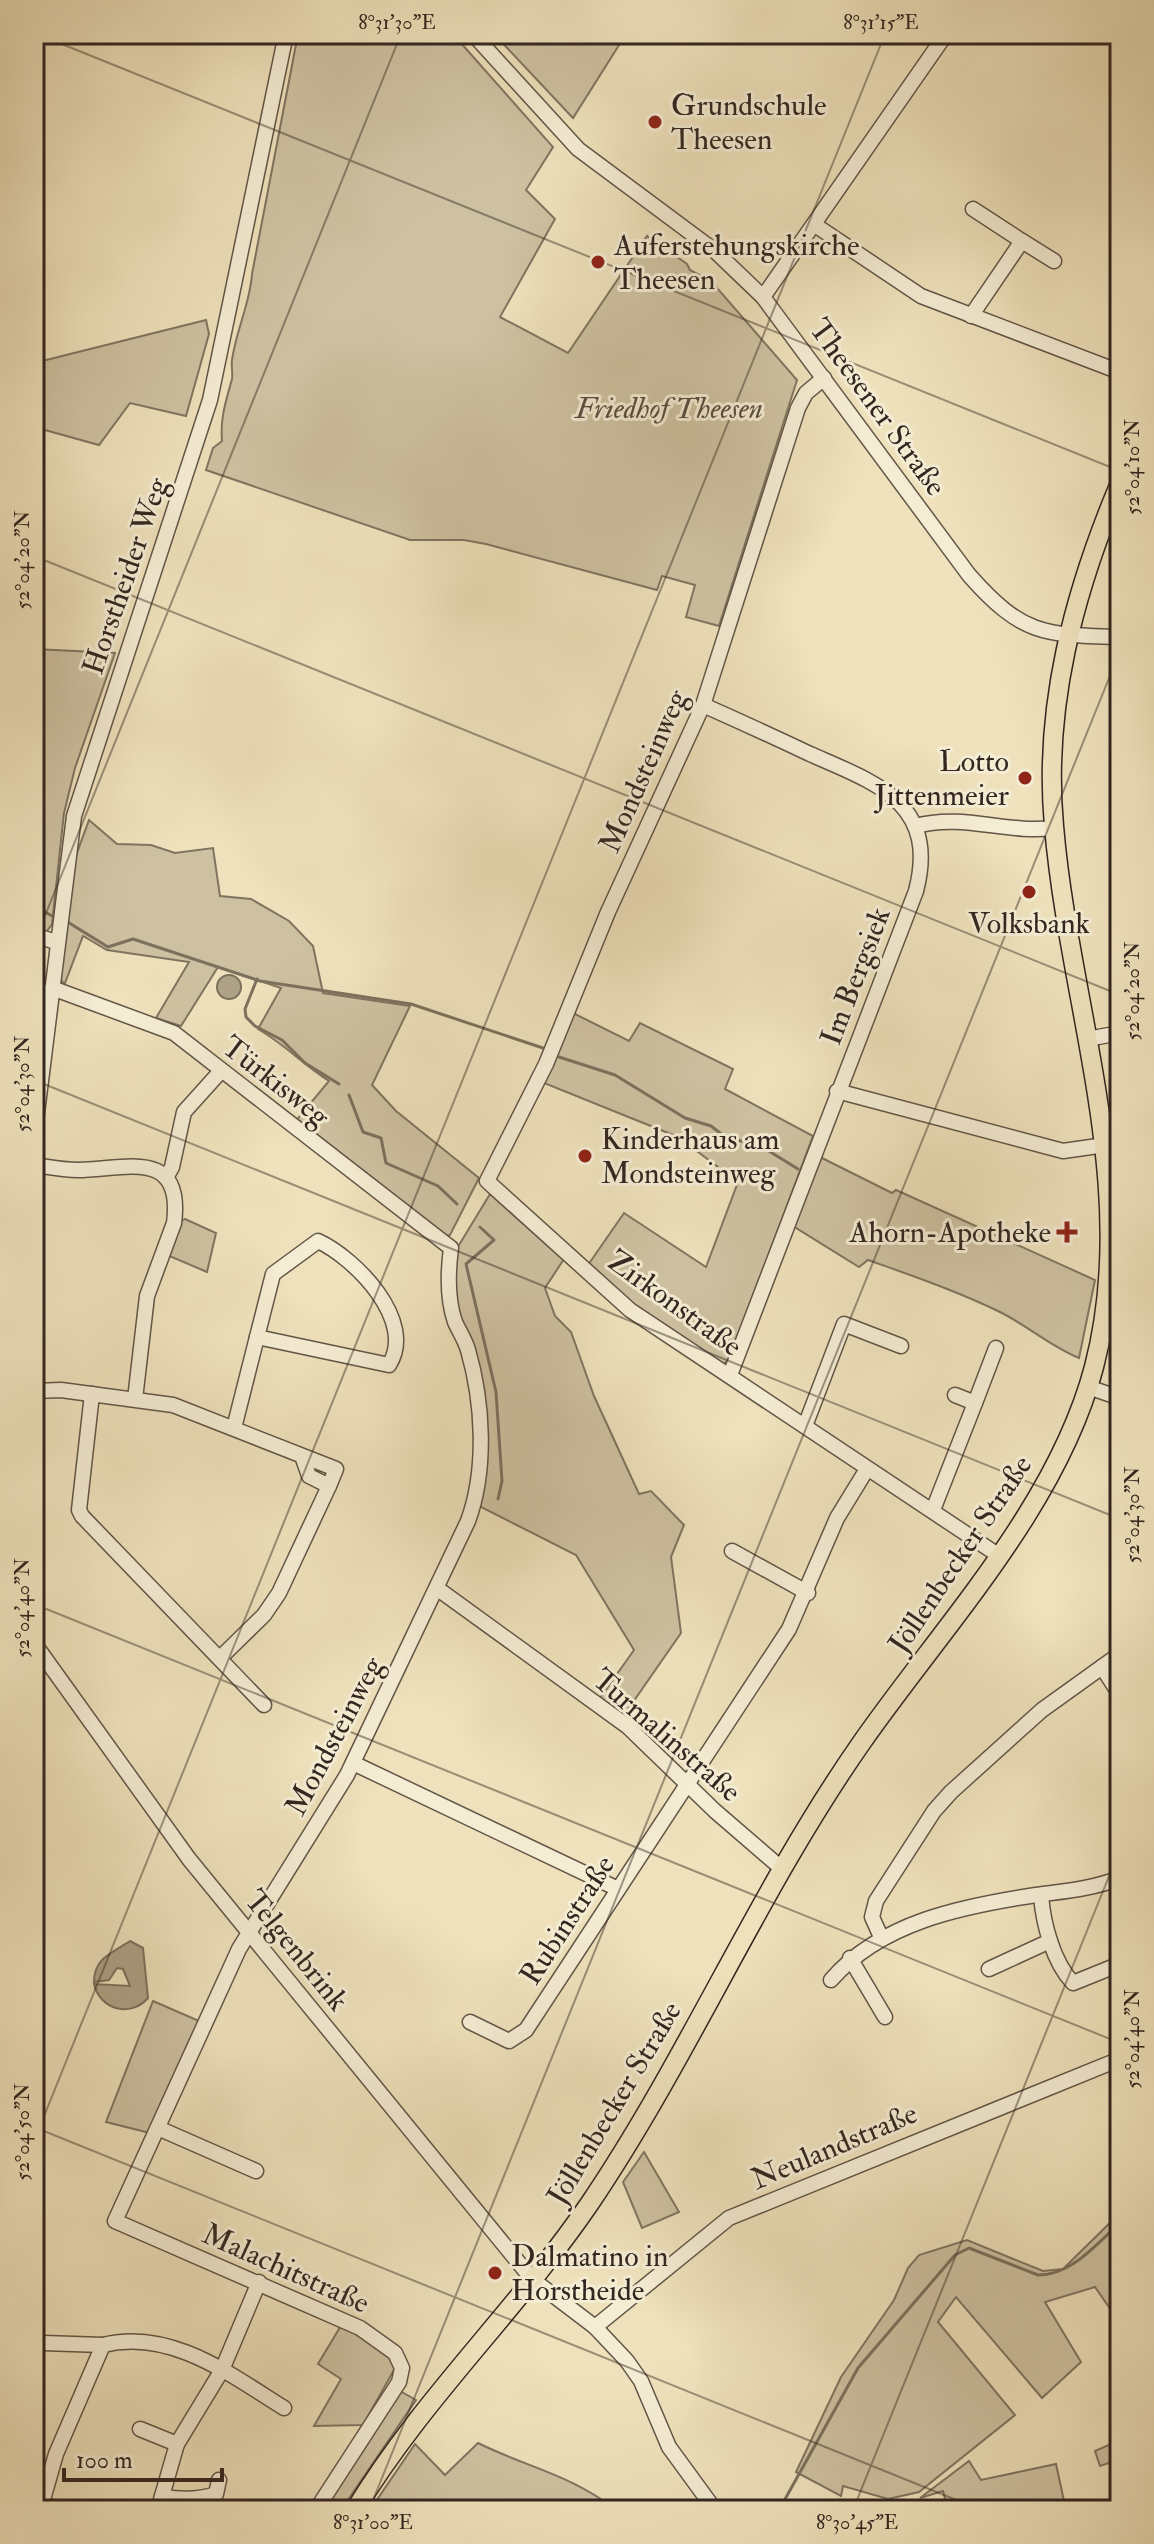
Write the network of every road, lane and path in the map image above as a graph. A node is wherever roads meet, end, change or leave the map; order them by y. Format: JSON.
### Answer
{"nodes":[{"id":1,"x":286,"y":34,"type":"edge"},
{"id":2,"x":473,"y":34,"type":"edge"},
{"id":3,"x":946,"y":34,"type":"edge"},
{"id":4,"x":973,"y":209,"type":"dead end"},
{"id":5,"x":815,"y":225,"type":"junction"},
{"id":6,"x":1022,"y":241,"type":"junction"},
{"id":7,"x":1054,"y":261,"type":"dead end"},
{"id":8,"x":763,"y":297,"type":"junction"},
{"id":9,"x":971,"y":316,"type":"junction"},
{"id":10,"x":1120,"y":372,"type":"edge"},
{"id":11,"x":824,"y":378,"type":"junction"},
{"id":12,"x":1120,"y":483,"type":"edge"},
{"id":13,"x":1068,"y":637,"type":"junction"},
{"id":14,"x":1120,"y":637,"type":"edge"},
{"id":15,"x":703,"y":705,"type":"junction"},
{"id":16,"x":916,"y":826,"type":"junction"},
{"id":17,"x":1054,"y":828,"type":"junction"},
{"id":18,"x":34,"y":935,"type":"edge"},
{"id":19,"x":56,"y":942,"type":"junction"},
{"id":20,"x":52,"y":988,"type":"junction"},
{"id":21,"x":1120,"y":1033,"type":"edge"},
{"id":22,"x":1087,"y":1039,"type":"junction"},
{"id":23,"x":220,"y":1072,"type":"junction"},
{"id":24,"x":837,"y":1091,"type":"junction"},
{"id":25,"x":34,"y":1137,"type":"edge"},
{"id":26,"x":1105,"y":1145,"type":"junction"},
{"id":27,"x":34,"y":1165,"type":"edge"},
{"id":28,"x":166,"y":1178,"type":"junction"},
{"id":29,"x":487,"y":1181,"type":"joint"},
{"id":30,"x":451,"y":1248,"type":"joint"},
{"id":31,"x":257,"y":1337,"type":"junction"},
{"id":32,"x":901,"y":1346,"type":"dead end"},
{"id":33,"x":996,"y":1348,"type":"dead end"},
{"id":34,"x":730,"y":1375,"type":"junction"},
{"id":35,"x":1088,"y":1387,"type":"junction"},
{"id":36,"x":34,"y":1391,"type":"edge"},
{"id":37,"x":92,"y":1394,"type":"junction"},
{"id":38,"x":955,"y":1395,"type":"dead end"},
{"id":39,"x":1120,"y":1398,"type":"edge"},
{"id":40,"x":135,"y":1399,"type":"junction"},
{"id":41,"x":975,"y":1403,"type":"junction"},
{"id":42,"x":805,"y":1426,"type":"junction"},
{"id":43,"x":234,"y":1428,"type":"junction"},
{"id":44,"x":867,"y":1469,"type":"junction"},
{"id":45,"x":933,"y":1510,"type":"junction"},
{"id":46,"x":732,"y":1551,"type":"dead end"},
{"id":47,"x":998,"y":1555,"type":"junction"},
{"id":48,"x":438,"y":1589,"type":"junction"},
{"id":49,"x":808,"y":1593,"type":"junction"},
{"id":50,"x":34,"y":1643,"type":"edge"},
{"id":51,"x":1120,"y":1654,"type":"edge"},
{"id":52,"x":220,"y":1658,"type":"junction"},
{"id":53,"x":1102,"y":1667,"type":"junction"},
{"id":54,"x":1120,"y":1695,"type":"edge"},
{"id":55,"x":264,"y":1705,"type":"dead end"},
{"id":56,"x":353,"y":1763,"type":"junction"},
{"id":57,"x":687,"y":1784,"type":"junction"},
{"id":58,"x":781,"y":1868,"type":"junction"},
{"id":59,"x":1120,"y":1878,"type":"edge"},
{"id":60,"x":618,"y":1889,"type":"junction"},
{"id":61,"x":1041,"y":1895,"type":"junction"},
{"id":62,"x":249,"y":1933,"type":"junction"},
{"id":63,"x":881,"y":1937,"type":"junction"},
{"id":64,"x":1050,"y":1941,"type":"junction"},
{"id":65,"x":850,"y":1958,"type":"junction"},
{"id":66,"x":1120,"y":1964,"type":"edge"},
{"id":67,"x":989,"y":1969,"type":"dead end"},
{"id":68,"x":831,"y":1980,"type":"dead end"},
{"id":69,"x":885,"y":2017,"type":"dead end"},
{"id":70,"x":470,"y":2022,"type":"dead end"},
{"id":71,"x":1120,"y":2059,"type":"edge"},
{"id":72,"x":158,"y":2128,"type":"junction"},
{"id":73,"x":256,"y":2171,"type":"dead end"},
{"id":74,"x":115,"y":2221,"type":"joint"},
{"id":75,"x":532,"y":2279,"type":"junction"},
{"id":76,"x":259,"y":2282,"type":"junction"},
{"id":77,"x":595,"y":2327,"type":"junction"},
{"id":78,"x":43,"y":2343,"type":"dead end"},
{"id":79,"x":103,"y":2345,"type":"junction"},
{"id":80,"x":222,"y":2370,"type":"junction"},
{"id":81,"x":284,"y":2408,"type":"dead end"},
{"id":82,"x":140,"y":2429,"type":"dead end"},
{"id":83,"x":177,"y":2444,"type":"junction"},
{"id":84,"x":219,"y":2480,"type":"dead end"},
{"id":85,"x":38,"y":2502,"type":"edge"},
{"id":86,"x":160,"y":2503,"type":"edge"},
{"id":87,"x":59,"y":2510,"type":"edge"},
{"id":88,"x":316,"y":2510,"type":"edge"},
{"id":89,"x":355,"y":2510,"type":"edge"},
{"id":90,"x":715,"y":2510,"type":"edge"}],
"edges":[{"from":1,"to":19,"type":"street","name":"Horstheider Weg"},
{"from":2,"to":8,"type":"street","name":"Theesener Straße"},
{"from":3,"to":5,"type":"street"},
{"from":4,"to":6,"type":"street"},
{"from":5,"to":8,"type":"street"},
{"from":5,"to":9,"type":"street"},
{"from":6,"to":7,"type":"street"},
{"from":6,"to":9,"type":"street"},
{"from":8,"to":11,"type":"street","name":"Theesener Straße"},
{"from":9,"to":10,"type":"street"},
{"from":11,"to":13,"type":"street","name":"Theesener Straße"},
{"from":11,"to":15,"type":"street","name":"Mondsteinweg"},
{"from":12,"to":13,"type":"main road","name":"Jöllenbecker Straße"},
{"from":13,"to":14,"type":"street","name":"Theesener Straße"},
{"from":13,"to":17,"type":"main road","name":"Jöllenbecker Straße"},
{"from":15,"to":16,"type":"street"},
{"from":15,"to":29,"type":"street","name":"Mondsteinweg"},
{"from":16,"to":17,"type":"street"},
{"from":16,"to":24,"type":"street","name":"Im Bergsiek"},
{"from":17,"to":22,"type":"main road","name":"Jöllenbecker Straße"},
{"from":18,"to":19,"type":"street"},
{"from":19,"to":20,"type":"street","name":"Horstheider Weg"},
{"from":20,"to":23,"type":"street","name":"Türkisweg"},
{"from":20,"to":25,"type":"street","name":"Horstheider Weg"},
{"from":21,"to":22,"type":"street"},
{"from":22,"to":26,"type":"main road","name":"Jöllenbecker Straße"},
{"from":23,"to":28,"type":"street"},
{"from":23,"to":30,"type":"street","name":"Türkisweg"},
{"from":24,"to":26,"type":"street"},
{"from":24,"to":34,"type":"street","name":"Im Bergsiek"},
{"from":26,"to":35,"type":"main road","name":"Jöllenbecker Straße"},
{"from":27,"to":28,"type":"street"},
{"from":28,"to":40,"type":"street"},
{"from":29,"to":34,"type":"street","name":"Zirkonstraße"},
{"from":30,"to":48,"type":"street","name":"Mondsteinweg"},
{"from":31,"to":31,"type":"street"},
{"from":31,"to":43,"type":"street"},
{"from":32,"to":42,"type":"street"},
{"from":33,"to":41,"type":"street"},
{"from":34,"to":42,"type":"street","name":"Zirkonstraße"},
{"from":35,"to":39,"type":"street"},
{"from":35,"to":47,"type":"main road","name":"Jöllenbecker Straße"},
{"from":36,"to":37,"type":"street"},
{"from":37,"to":40,"type":"street"},
{"from":37,"to":52,"type":"street"},
{"from":38,"to":41,"type":"street"},
{"from":40,"to":43,"type":"street"},
{"from":41,"to":45,"type":"street"},
{"from":42,"to":44,"type":"street","name":"Zirkonstraße"},
{"from":43,"to":52,"type":"street"},
{"from":44,"to":45,"type":"street","name":"Zirkonstraße"},
{"from":44,"to":49,"type":"street","name":"Rubinstraße"},
{"from":45,"to":47,"type":"street","name":"Zirkonstraße"},
{"from":46,"to":49,"type":"street"},
{"from":47,"to":58,"type":"main road","name":"Jöllenbecker Straße"},
{"from":48,"to":56,"type":"street","name":"Mondsteinweg"},
{"from":48,"to":57,"type":"street","name":"Turmalinstraße"},
{"from":49,"to":57,"type":"street","name":"Rubinstraße"},
{"from":50,"to":62,"type":"street","name":"Telgenbrink"},
{"from":51,"to":53,"type":"street"},
{"from":52,"to":55,"type":"street"},
{"from":53,"to":54,"type":"street"},
{"from":53,"to":63,"type":"street"},
{"from":56,"to":60,"type":"street"},
{"from":56,"to":62,"type":"street","name":"Mondsteinweg"},
{"from":57,"to":58,"type":"street","name":"Turmalinstraße"},
{"from":57,"to":60,"type":"street","name":"Rubinstraße"},
{"from":58,"to":75,"type":"main road","name":"Jöllenbecker Straße"},
{"from":59,"to":61,"type":"street"},
{"from":60,"to":70,"type":"street","name":"Rubinstraße"},
{"from":61,"to":63,"type":"street"},
{"from":61,"to":64,"type":"street"},
{"from":62,"to":72,"type":"street","name":"Mondsteinweg"},
{"from":62,"to":75,"type":"street","name":"Telgenbrink"},
{"from":63,"to":65,"type":"street"},
{"from":64,"to":66,"type":"street"},
{"from":64,"to":67,"type":"street"},
{"from":65,"to":68,"type":"street"},
{"from":65,"to":69,"type":"street"},
{"from":71,"to":77,"type":"street","name":"Neulandstraße"},
{"from":72,"to":73,"type":"street"},
{"from":72,"to":74,"type":"street","name":"Mondsteinweg"},
{"from":74,"to":76,"type":"street","name":"Malachitstraße"},
{"from":75,"to":77,"type":"street","name":"Telgenbrink"},
{"from":75,"to":89,"type":"main road","name":"Jöllenbecker Straße"},
{"from":76,"to":80,"type":"street"},
{"from":76,"to":88,"type":"street","name":"Malachitstraße"},
{"from":77,"to":90,"type":"street","name":"Telgenbrink"},
{"from":78,"to":79,"type":"street"},
{"from":79,"to":80,"type":"street"},
{"from":79,"to":85,"type":"street"},
{"from":80,"to":81,"type":"street"},
{"from":80,"to":83,"type":"street"},
{"from":82,"to":83,"type":"street"},
{"from":83,"to":86,"type":"street"},
{"from":84,"to":86,"type":"street"},
{"from":85,"to":87,"type":"street"}]}
